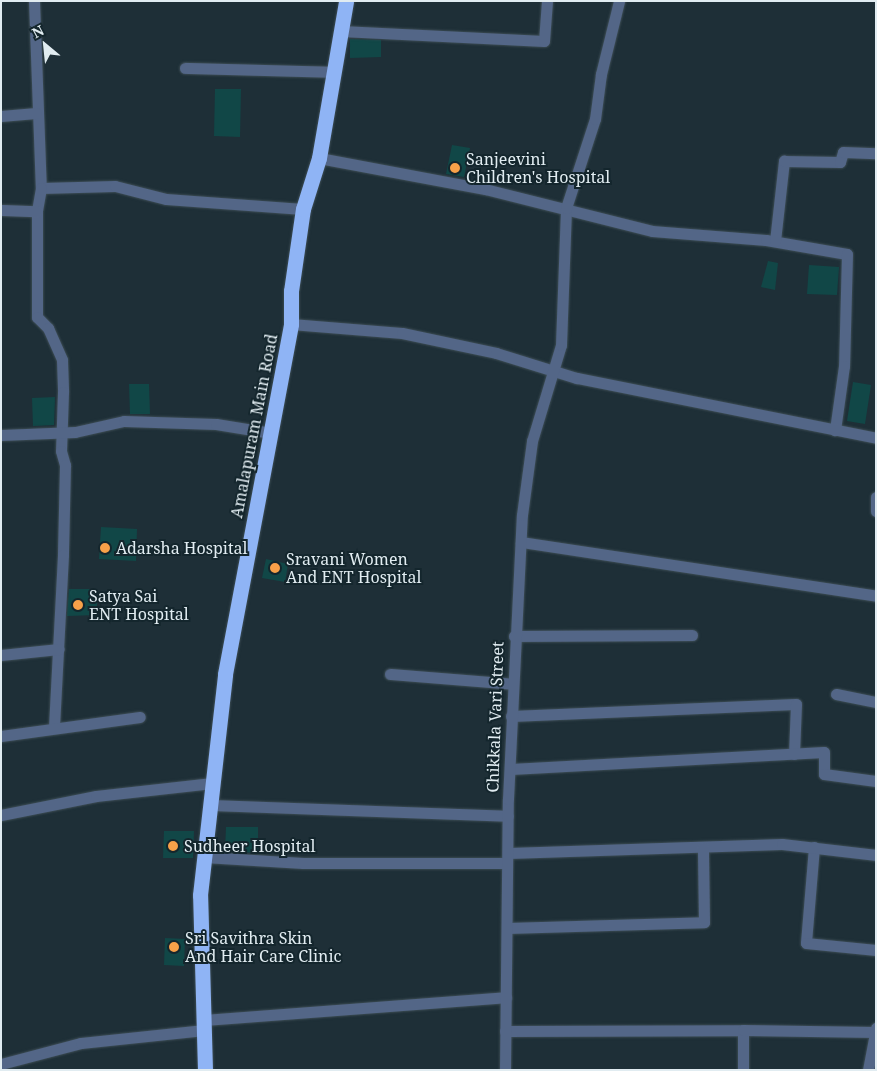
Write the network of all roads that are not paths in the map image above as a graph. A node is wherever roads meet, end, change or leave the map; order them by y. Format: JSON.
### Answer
{"nodes":[{"id":1,"x":34,"y":1,"type":"edge"},
{"id":2,"x":346,"y":1,"type":"edge"},
{"id":3,"x":547,"y":1,"type":"edge"},
{"id":4,"x":619,"y":1,"type":"edge"},
{"id":5,"x":341,"y":31,"type":"junction"},
{"id":6,"x":185,"y":68,"type":"dead end"},
{"id":7,"x":334,"y":72,"type":"junction"},
{"id":8,"x":36,"y":113,"type":"junction"},
{"id":9,"x":1,"y":116,"type":"edge"},
{"id":10,"x":876,"y":153,"type":"edge"},
{"id":11,"x":319,"y":158,"type":"junction"},
{"id":12,"x":41,"y":188,"type":"junction"},
{"id":13,"x":566,"y":208,"type":"junction"},
{"id":14,"x":303,"y":209,"type":"junction"},
{"id":15,"x":1,"y":210,"type":"edge"},
{"id":16,"x":37,"y":211,"type":"junction"},
{"id":17,"x":776,"y":241,"type":"junction"},
{"id":18,"x":291,"y":324,"type":"junction"},
{"id":19,"x":554,"y":370,"type":"junction"},
{"id":20,"x":836,"y":430,"type":"junction"},
{"id":21,"x":62,"y":431,"type":"junction"},
{"id":22,"x":271,"y":433,"type":"junction"},
{"id":23,"x":1,"y":435,"type":"edge"},
{"id":24,"x":876,"y":438,"type":"edge"},
{"id":25,"x":876,"y":497,"type":"edge"},
{"id":26,"x":876,"y":511,"type":"edge"},
{"id":27,"x":521,"y":542,"type":"junction"},
{"id":28,"x":876,"y":596,"type":"edge"},
{"id":29,"x":692,"y":635,"type":"dead end"},
{"id":30,"x":514,"y":636,"type":"junction"},
{"id":31,"x":59,"y":649,"type":"junction"},
{"id":32,"x":1,"y":655,"type":"edge"},
{"id":33,"x":390,"y":674,"type":"dead end"},
{"id":34,"x":513,"y":684,"type":"junction"},
{"id":35,"x":836,"y":694,"type":"dead end"},
{"id":36,"x":876,"y":702,"type":"edge"},
{"id":37,"x":512,"y":716,"type":"junction"},
{"id":38,"x":140,"y":717,"type":"dead end"},
{"id":39,"x":54,"y":728,"type":"junction"},
{"id":40,"x":1,"y":736,"type":"edge"},
{"id":41,"x":794,"y":754,"type":"junction"},
{"id":42,"x":511,"y":769,"type":"junction"},
{"id":43,"x":876,"y":781,"type":"edge"},
{"id":44,"x":212,"y":783,"type":"junction"},
{"id":45,"x":210,"y":805,"type":"junction"},
{"id":46,"x":1,"y":816,"type":"edge"},
{"id":47,"x":508,"y":816,"type":"junction"},
{"id":48,"x":703,"y":847,"type":"junction"},
{"id":49,"x":814,"y":847,"type":"junction"},
{"id":50,"x":876,"y":855,"type":"edge"},
{"id":51,"x":204,"y":857,"type":"junction"},
{"id":52,"x":508,"y":858,"type":"junction"},
{"id":53,"x":507,"y":928,"type":"junction"},
{"id":54,"x":876,"y":950,"type":"edge"},
{"id":55,"x":506,"y":997,"type":"junction"},
{"id":56,"x":204,"y":1025,"type":"junction"},
{"id":57,"x":743,"y":1030,"type":"junction"},
{"id":58,"x":505,"y":1031,"type":"junction"},
{"id":59,"x":876,"y":1031,"type":"edge"},
{"id":60,"x":1,"y":1064,"type":"edge"},
{"id":61,"x":205,"y":1070,"type":"edge"},
{"id":62,"x":505,"y":1070,"type":"edge"},
{"id":63,"x":743,"y":1070,"type":"edge"},
{"id":64,"x":868,"y":1070,"type":"edge"}],
"edges":[{"from":1,"to":8,"type":"street"},
{"from":2,"to":5,"type":"highway","name":"Amalapuram Main Road"},
{"from":3,"to":5,"type":"street"},
{"from":4,"to":13,"type":"street","name":"Chikkala Vari Street"},
{"from":5,"to":7,"type":"highway","name":"Amalapuram Main Road"},
{"from":6,"to":7,"type":"street"},
{"from":7,"to":11,"type":"highway","name":"Amalapuram Main Road"},
{"from":8,"to":9,"type":"street"},
{"from":8,"to":12,"type":"street"},
{"from":10,"to":17,"type":"street"},
{"from":11,"to":13,"type":"street"},
{"from":11,"to":14,"type":"highway","name":"Amalapuram Main Road"},
{"from":12,"to":14,"type":"street"},
{"from":12,"to":16,"type":"street"},
{"from":13,"to":17,"type":"street"},
{"from":13,"to":19,"type":"street","name":"Chikkala Vari Street"},
{"from":14,"to":18,"type":"highway","name":"Amalapuram Main Road"},
{"from":15,"to":16,"type":"street"},
{"from":16,"to":21,"type":"street"},
{"from":17,"to":20,"type":"street"},
{"from":18,"to":19,"type":"street"},
{"from":18,"to":22,"type":"highway","name":"Amalapuram Main Road"},
{"from":19,"to":20,"type":"street"},
{"from":19,"to":27,"type":"street","name":"Chikkala Vari Street"},
{"from":20,"to":24,"type":"street"},
{"from":21,"to":22,"type":"street"},
{"from":21,"to":23,"type":"street"},
{"from":21,"to":31,"type":"street"},
{"from":22,"to":44,"type":"highway","name":"Amalapuram Main Road"},
{"from":25,"to":26,"type":"street"},
{"from":27,"to":28,"type":"street"},
{"from":27,"to":30,"type":"street","name":"Chikkala Vari Street"},
{"from":29,"to":30,"type":"street"},
{"from":30,"to":34,"type":"street","name":"Chikkala Vari Street"},
{"from":31,"to":32,"type":"street"},
{"from":31,"to":39,"type":"street"},
{"from":33,"to":34,"type":"street"},
{"from":34,"to":37,"type":"street","name":"Chikkala Vari Street"},
{"from":35,"to":36,"type":"street"},
{"from":37,"to":41,"type":"street"},
{"from":37,"to":42,"type":"street","name":"Chikkala Vari Street"},
{"from":38,"to":39,"type":"street"},
{"from":39,"to":40,"type":"street"},
{"from":41,"to":42,"type":"street"},
{"from":41,"to":43,"type":"street"},
{"from":42,"to":47,"type":"street","name":"Chikkala Vari Street"},
{"from":44,"to":45,"type":"highway","name":"Amalapuram Main Road"},
{"from":44,"to":46,"type":"street"},
{"from":45,"to":47,"type":"street"},
{"from":45,"to":51,"type":"highway","name":"Amalapuram Main Road"},
{"from":47,"to":52,"type":"street","name":"Chikkala Vari Street"},
{"from":48,"to":49,"type":"street"},
{"from":48,"to":52,"type":"street"},
{"from":48,"to":53,"type":"street"},
{"from":49,"to":50,"type":"street"},
{"from":49,"to":54,"type":"street"},
{"from":51,"to":52,"type":"street"},
{"from":51,"to":56,"type":"highway","name":"Amalapuram Main Road"},
{"from":52,"to":53,"type":"street","name":"Chikkala Vari Street"},
{"from":53,"to":55,"type":"street","name":"Chikkala Vari Street"},
{"from":55,"to":56,"type":"street"},
{"from":55,"to":58,"type":"street","name":"Chikkala Vari Street"},
{"from":56,"to":60,"type":"street"},
{"from":56,"to":61,"type":"highway","name":"Amalapuram Main Road"},
{"from":57,"to":58,"type":"street"},
{"from":57,"to":59,"type":"street"},
{"from":57,"to":63,"type":"street"},
{"from":58,"to":62,"type":"street","name":"Chikkala Vari Street"},
{"from":59,"to":64,"type":"street"}]}
